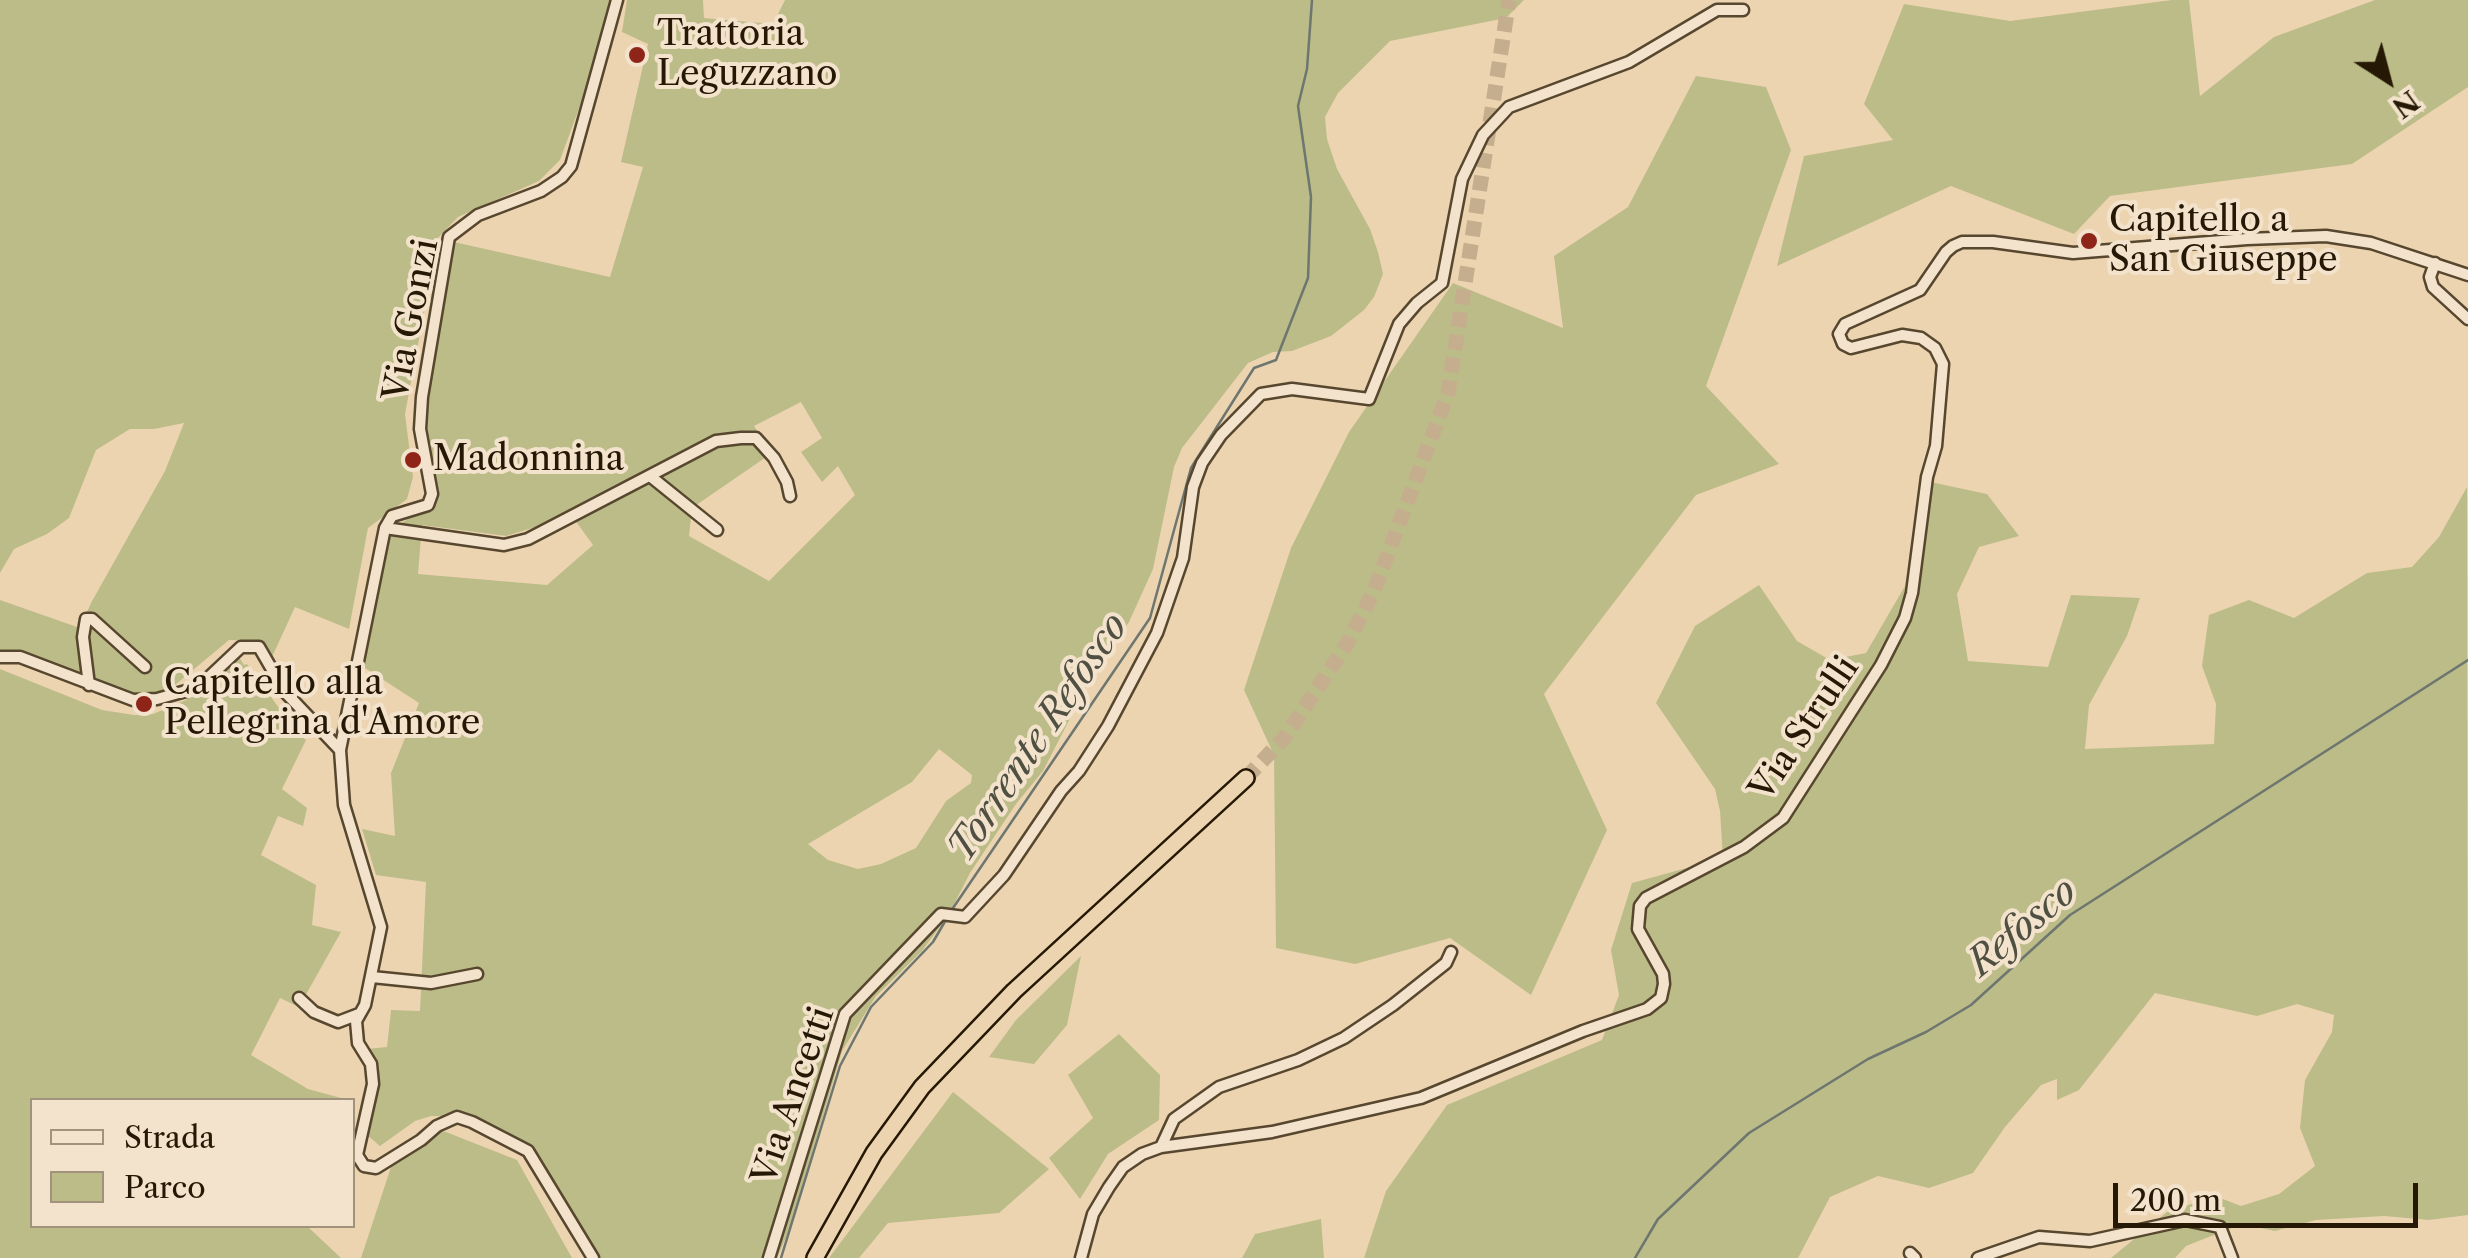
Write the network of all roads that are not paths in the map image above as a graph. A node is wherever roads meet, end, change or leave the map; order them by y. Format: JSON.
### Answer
{"nodes":[{"id":1,"x":618,"y":0,"type":"edge"},
{"id":2,"x":1743,"y":10,"type":"dead end"},
{"id":3,"x":2435,"y":263,"type":"junction"},
{"id":4,"x":2468,"y":274,"type":"edge"},
{"id":5,"x":2468,"y":319,"type":"edge"},
{"id":6,"x":650,"y":476,"type":"junction"},
{"id":7,"x":790,"y":496,"type":"dead end"},
{"id":8,"x":385,"y":528,"type":"junction"},
{"id":9,"x":717,"y":530,"type":"dead end"},
{"id":10,"x":0,"y":657,"type":"edge"},
{"id":11,"x":145,"y":667,"type":"dead end"},
{"id":12,"x":89,"y":685,"type":"junction"},
{"id":13,"x":340,"y":750,"type":"junction"},
{"id":14,"x":1246,"y":778,"type":"tunnel mouth"},
{"id":15,"x":1451,"y":952,"type":"dead end"},
{"id":16,"x":478,"y":974,"type":"dead end"},
{"id":17,"x":372,"y":976,"type":"junction"},
{"id":18,"x":299,"y":998,"type":"dead end"},
{"id":19,"x":361,"y":1012,"type":"junction"},
{"id":20,"x":1161,"y":1147,"type":"junction"},
{"id":21,"x":593,"y":1258,"type":"edge"},
{"id":22,"x":769,"y":1258,"type":"edge"},
{"id":23,"x":815,"y":1258,"type":"edge"},
{"id":24,"x":1081,"y":1258,"type":"edge"},
{"id":25,"x":1978,"y":1258,"type":"edge"},
{"id":26,"x":2232,"y":1258,"type":"edge"}],
"edges":[{"from":1,"to":8,"type":"street","name":"Via Gonzi"},
{"from":2,"to":22,"type":"street","name":"Via Ancetti"},
{"from":3,"to":4,"type":"street"},
{"from":3,"to":5,"type":"street"},
{"from":3,"to":20,"type":"street","name":"Via Strulli"},
{"from":6,"to":7,"type":"street"},
{"from":6,"to":8,"type":"street"},
{"from":6,"to":9,"type":"street"},
{"from":8,"to":13,"type":"street"},
{"from":10,"to":12,"type":"street"},
{"from":11,"to":12,"type":"street"},
{"from":12,"to":13,"type":"street"},
{"from":13,"to":17,"type":"street"},
{"from":14,"to":23,"type":"highway"},
{"from":15,"to":20,"type":"street"},
{"from":16,"to":17,"type":"street"},
{"from":17,"to":19,"type":"street"},
{"from":18,"to":19,"type":"street"},
{"from":19,"to":21,"type":"street"},
{"from":20,"to":24,"type":"street"},
{"from":25,"to":26,"type":"street"}]}
